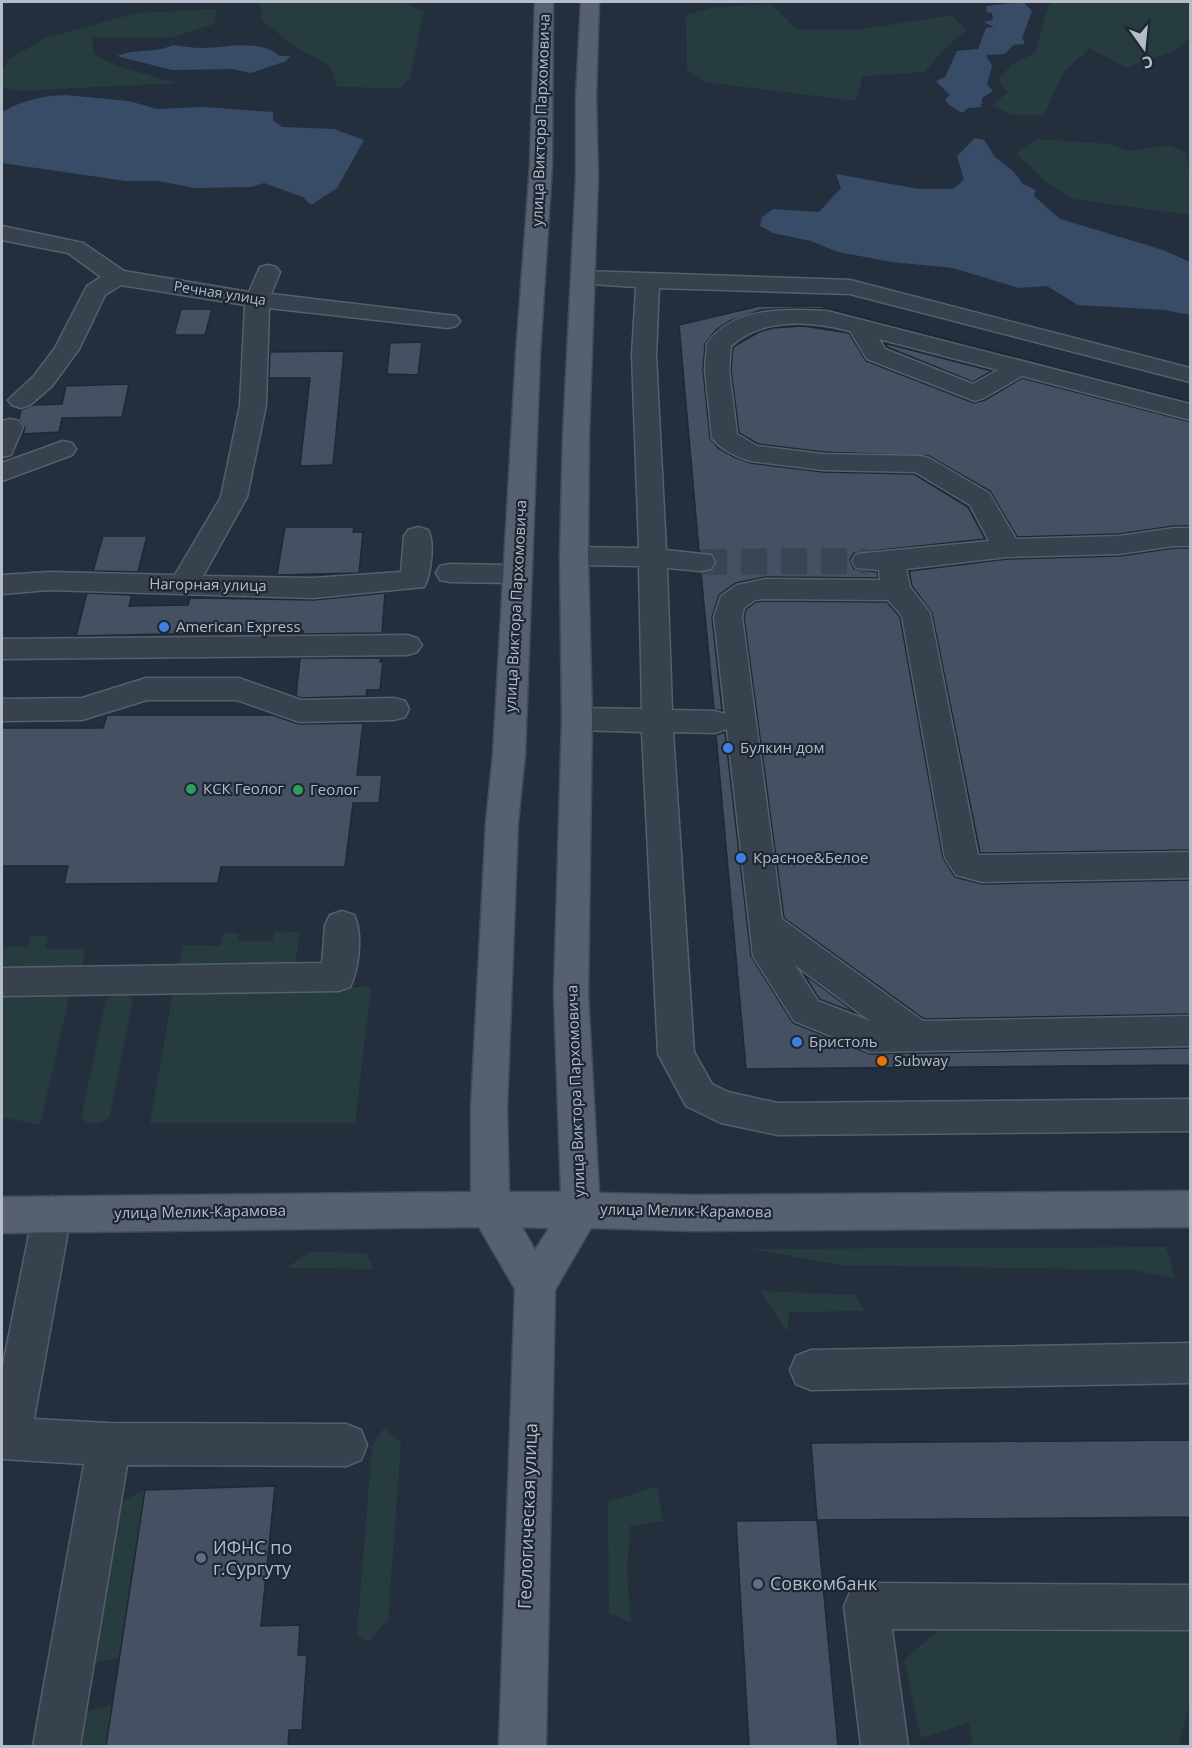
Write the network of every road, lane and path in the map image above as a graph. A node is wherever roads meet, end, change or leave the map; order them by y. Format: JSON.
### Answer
{"nodes":[{"id":1,"x":544,"y":2,"type":"edge"},
{"id":2,"x":590,"y":2,"type":"edge"},
{"id":3,"x":2,"y":233,"type":"edge"},
{"id":4,"x":268,"y":272,"type":"dead end"},
{"id":5,"x":117,"y":277,"type":"junction"},
{"id":6,"x":584,"y":278,"type":"junction"},
{"id":7,"x":648,"y":281,"type":"junction"},
{"id":8,"x":257,"y":300,"type":"junction"},
{"id":9,"x":448,"y":321,"type":"dead end"},
{"id":10,"x":859,"y":326,"type":"junction"},
{"id":11,"x":1020,"y":367,"type":"junction"},
{"id":12,"x":1191,"y":375,"type":"edge"},
{"id":13,"x":1091,"y":385,"type":"junction"},
{"id":14,"x":21,"y":400,"type":"dead end"},
{"id":15,"x":1191,"y":412,"type":"edge"},
{"id":16,"x":1191,"y":433,"type":"edge"},
{"id":17,"x":550,"y":434,"type":"junction"},
{"id":18,"x":63,"y":449,"type":"dead end"},
{"id":19,"x":2,"y":473,"type":"edge"},
{"id":20,"x":418,"y":536,"type":"dead end"},
{"id":21,"x":1191,"y":537,"type":"edge"},
{"id":22,"x":1007,"y":548,"type":"junction"},
{"id":23,"x":574,"y":556,"type":"junction"},
{"id":24,"x":653,"y":560,"type":"junction"},
{"id":25,"x":700,"y":562,"type":"tunnel mouth"},
{"id":26,"x":884,"y":571,"type":"junction"},
{"id":27,"x":450,"y":573,"type":"dead end"},
{"id":28,"x":518,"y":574,"type":"junction"},
{"id":29,"x":2,"y":585,"type":"edge"},
{"id":30,"x":183,"y":585,"type":"junction"},
{"id":31,"x":407,"y":645,"type":"dead end"},
{"id":32,"x":2,"y":649,"type":"edge"},
{"id":33,"x":394,"y":709,"type":"dead end"},
{"id":34,"x":2,"y":710,"type":"edge"},
{"id":35,"x":577,"y":719,"type":"junction"},
{"id":36,"x":657,"y":721,"type":"junction"},
{"id":37,"x":715,"y":722,"type":"dead end"},
{"id":38,"x":1191,"y":865,"type":"edge"},
{"id":39,"x":342,"y":925,"type":"dead end"},
{"id":40,"x":767,"y":926,"type":"junction"},
{"id":41,"x":2,"y":982,"type":"edge"},
{"id":42,"x":1191,"y":1031,"type":"edge"},
{"id":43,"x":917,"y":1036,"type":"junction"},
{"id":44,"x":1191,"y":1115,"type":"edge"},
{"id":45,"x":1191,"y":1209,"type":"edge"},
{"id":46,"x":490,"y":1210,"type":"junction"},
{"id":47,"x":581,"y":1210,"type":"junction"},
{"id":48,"x":52,"y":1214,"type":"junction"},
{"id":49,"x":2,"y":1215,"type":"edge"},
{"id":50,"x":535,"y":1286,"type":"junction"},
{"id":51,"x":1191,"y":1363,"type":"edge"},
{"id":52,"x":811,"y":1370,"type":"dead end"},
{"id":53,"x":5,"y":1438,"type":"edge"},
{"id":54,"x":109,"y":1444,"type":"junction"},
{"id":55,"x":346,"y":1445,"type":"dead end"},
{"id":56,"x":1191,"y":1608,"type":"edge"},
{"id":57,"x":57,"y":1746,"type":"edge"},
{"id":58,"x":522,"y":1746,"type":"edge"},
{"id":59,"x":884,"y":1746,"type":"edge"}],
"edges":[{"from":1,"to":17,"type":"main road","name":"улица Виктора Пархомовича"},
{"from":2,"to":6,"type":"main road","name":"улица Виктора Пархомовича"},
{"from":3,"to":5,"type":"street","name":"Речная улица"},
{"from":4,"to":8,"type":"street"},
{"from":5,"to":8,"type":"street","name":"Речная улица"},
{"from":5,"to":14,"type":"street"},
{"from":6,"to":7,"type":"street"},
{"from":6,"to":17,"type":"main road","name":"улица Виктора Пархомовича"},
{"from":7,"to":12,"type":"street"},
{"from":7,"to":24,"type":"street"},
{"from":8,"to":9,"type":"street","name":"Речная улица"},
{"from":8,"to":30,"type":"street"},
{"from":10,"to":11,"type":"street"},
{"from":10,"to":11,"type":"street"},
{"from":10,"to":22,"type":"street"},
{"from":11,"to":13,"type":"street"},
{"from":13,"to":15,"type":"street"},
{"from":13,"to":16,"type":"street"},
{"from":17,"to":23,"type":"main road","name":"улица Виктора Пархомовича"},
{"from":17,"to":28,"type":"main road","name":"улица Виктора Пархомовича"},
{"from":18,"to":19,"type":"street"},
{"from":20,"to":30,"type":"street","name":"Нагорная улица"},
{"from":21,"to":22,"type":"street"},
{"from":22,"to":26,"type":"street"},
{"from":23,"to":24,"type":"street"},
{"from":23,"to":35,"type":"main road","name":"улица Виктора Пархомовича"},
{"from":24,"to":25,"type":"street"},
{"from":24,"to":36,"type":"street"},
{"from":26,"to":38,"type":"street"},
{"from":26,"to":40,"type":"street"},
{"from":27,"to":28,"type":"street"},
{"from":28,"to":46,"type":"main road","name":"улица Виктора Пархомовича"},
{"from":29,"to":30,"type":"street","name":"Нагорная улица"},
{"from":31,"to":32,"type":"street"},
{"from":33,"to":34,"type":"street"},
{"from":35,"to":36,"type":"street"},
{"from":35,"to":47,"type":"main road","name":"улица Виктора Пархомовича"},
{"from":36,"to":37,"type":"street"},
{"from":36,"to":44,"type":"street"},
{"from":39,"to":41,"type":"street"},
{"from":40,"to":43,"type":"street"},
{"from":40,"to":43,"type":"street"},
{"from":42,"to":43,"type":"street"},
{"from":45,"to":47,"type":"main road","name":"улица Мелик-Карамова"},
{"from":46,"to":47,"type":"main road","name":"улица Мелик-Карамова"},
{"from":46,"to":48,"type":"main road","name":"улица Мелик-Карамова"},
{"from":46,"to":50,"type":"main road"},
{"from":47,"to":50,"type":"main road","name":"Геологическая улица"},
{"from":48,"to":49,"type":"main road","name":"улица Мелик-Карамова"},
{"from":48,"to":53,"type":"street"},
{"from":50,"to":58,"type":"main road","name":"Геологическая улица"},
{"from":51,"to":52,"type":"street"},
{"from":53,"to":54,"type":"street"},
{"from":54,"to":55,"type":"street"},
{"from":54,"to":57,"type":"street"},
{"from":56,"to":59,"type":"street"}]}
